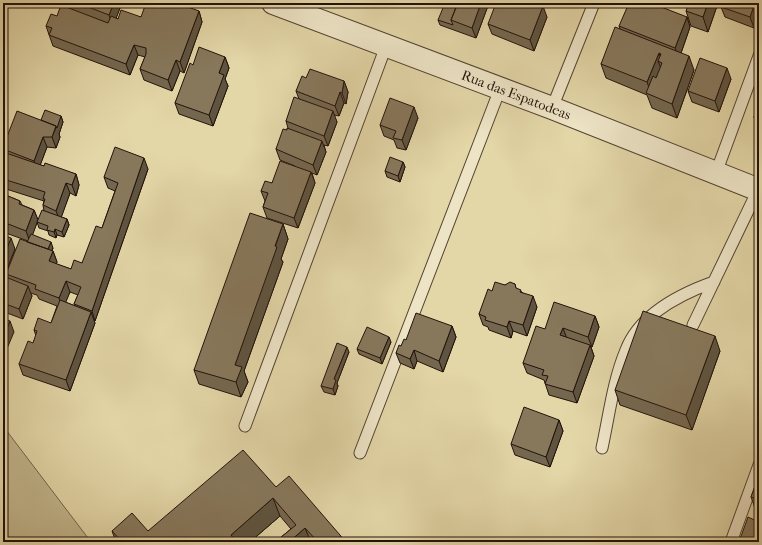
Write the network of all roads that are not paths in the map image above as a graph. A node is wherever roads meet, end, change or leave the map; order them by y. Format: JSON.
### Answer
{"nodes":[{"id":1,"x":273,"y":3,"type":"edge"},
{"id":2,"x":594,"y":3,"type":"edge"},
{"id":3,"x":386,"y":46,"type":"junction"},
{"id":4,"x":759,"y":56,"type":"edge"},
{"id":5,"x":500,"y":89,"type":"junction"},
{"id":6,"x":552,"y":108,"type":"junction"},
{"id":7,"x":716,"y":173,"type":"junction"},
{"id":8,"x":758,"y":190,"type":"edge"},
{"id":9,"x":714,"y":282,"type":"junction"},
{"id":10,"x":693,"y":325,"type":"dead end"},
{"id":11,"x":245,"y":426,"type":"dead end"},
{"id":12,"x":602,"y":448,"type":"dead end"},
{"id":13,"x":360,"y":453,"type":"dead end"},
{"id":14,"x":759,"y":465,"type":"edge"},
{"id":15,"x":731,"y":542,"type":"edge"}],
"edges":[{"from":1,"to":3,"type":"street","name":"Rua das Espatodeas"},
{"from":2,"to":6,"type":"lane"},
{"from":3,"to":5,"type":"street","name":"Rua das Espatodeas"},
{"from":3,"to":11,"type":"lane"},
{"from":4,"to":7,"type":"lane"},
{"from":5,"to":6,"type":"street","name":"Rua das Espatodeas"},
{"from":5,"to":13,"type":"lane"},
{"from":6,"to":7,"type":"street","name":"Rua das Espatodeas"},
{"from":7,"to":8,"type":"street","name":"Rua das Espatodeas"},
{"from":8,"to":9,"type":"lane"},
{"from":9,"to":10,"type":"lane"},
{"from":9,"to":12,"type":"lane"},
{"from":14,"to":15,"type":"lane"}]}
